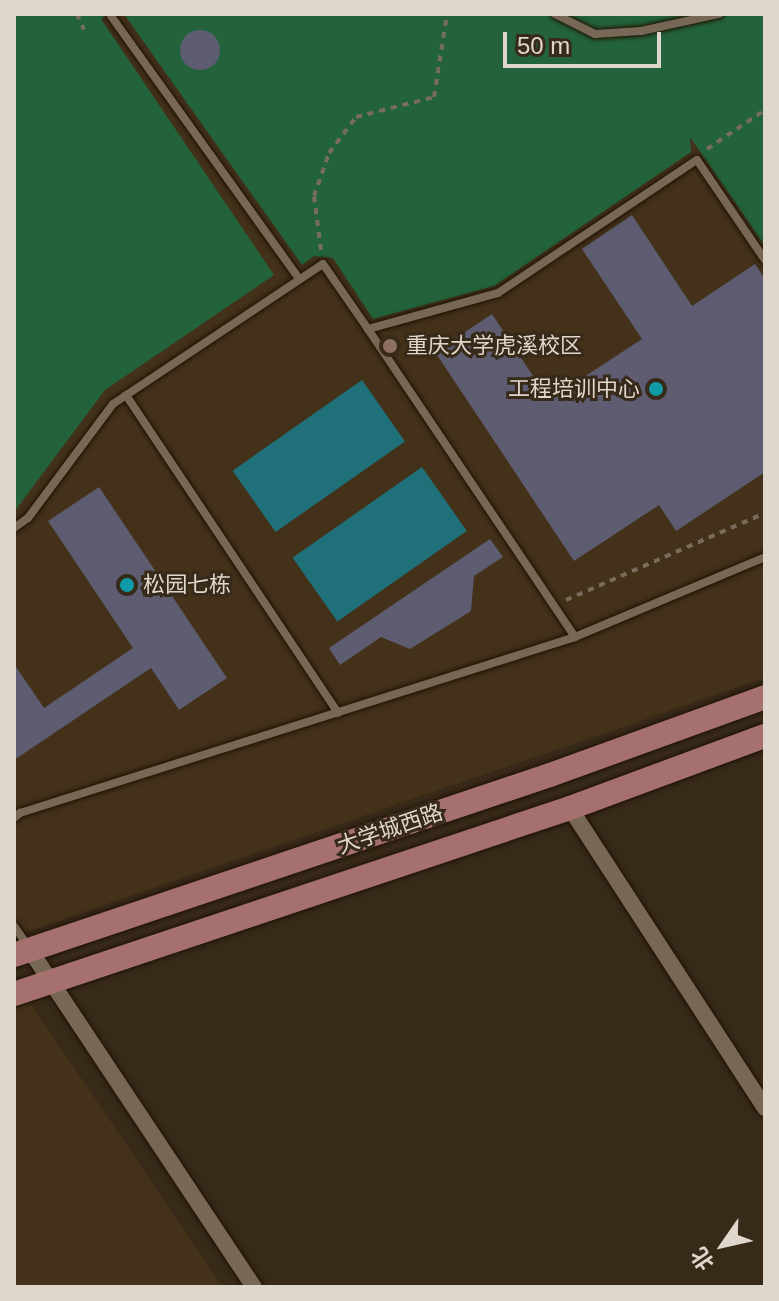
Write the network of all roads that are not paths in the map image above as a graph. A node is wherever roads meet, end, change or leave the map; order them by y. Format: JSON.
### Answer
{"nodes":[{"id":1,"x":555,"y":14,"type":"edge"},
{"id":2,"x":719,"y":14,"type":"edge"},
{"id":3,"x":111,"y":16,"type":"dead end"},
{"id":4,"x":765,"y":260,"type":"edge"},
{"id":5,"x":299,"y":279,"type":"junction"},
{"id":6,"x":368,"y":329,"type":"junction"},
{"id":7,"x":126,"y":395,"type":"junction"},
{"id":8,"x":14,"y":528,"type":"edge"},
{"id":9,"x":765,"y":557,"type":"edge"},
{"id":10,"x":575,"y":637,"type":"junction"},
{"id":11,"x":765,"y":697,"type":"edge"},
{"id":12,"x":338,"y":713,"type":"junction"},
{"id":13,"x":765,"y":736,"type":"edge"},
{"id":14,"x":570,"y":808,"type":"junction"},
{"id":15,"x":14,"y":818,"type":"edge"},
{"id":16,"x":14,"y":926,"type":"edge"},
{"id":17,"x":22,"y":952,"type":"edge"},
{"id":18,"x":51,"y":981,"type":"junction"},
{"id":19,"x":14,"y":994,"type":"edge"},
{"id":20,"x":765,"y":1108,"type":"edge"},
{"id":21,"x":254,"y":1287,"type":"edge"}],
"edges":[{"from":1,"to":2,"type":"lane"},
{"from":3,"to":5,"type":"lane"},
{"from":4,"to":6,"type":"lane"},
{"from":5,"to":6,"type":"lane"},
{"from":5,"to":7,"type":"lane"},
{"from":6,"to":10,"type":"lane"},
{"from":7,"to":8,"type":"lane"},
{"from":7,"to":12,"type":"lane"},
{"from":9,"to":10,"type":"lane"},
{"from":10,"to":12,"type":"lane"},
{"from":11,"to":17,"type":"main road","name":"大学城西路"},
{"from":12,"to":15,"type":"lane"},
{"from":13,"to":14,"type":"main road","name":"大学城西路"},
{"from":14,"to":18,"type":"main road","name":"大学城西路"},
{"from":14,"to":20,"type":"street"},
{"from":16,"to":17,"type":"lane"},
{"from":17,"to":18,"type":"street"},
{"from":18,"to":19,"type":"main road","name":"大学城西路"},
{"from":18,"to":21,"type":"street"}]}
